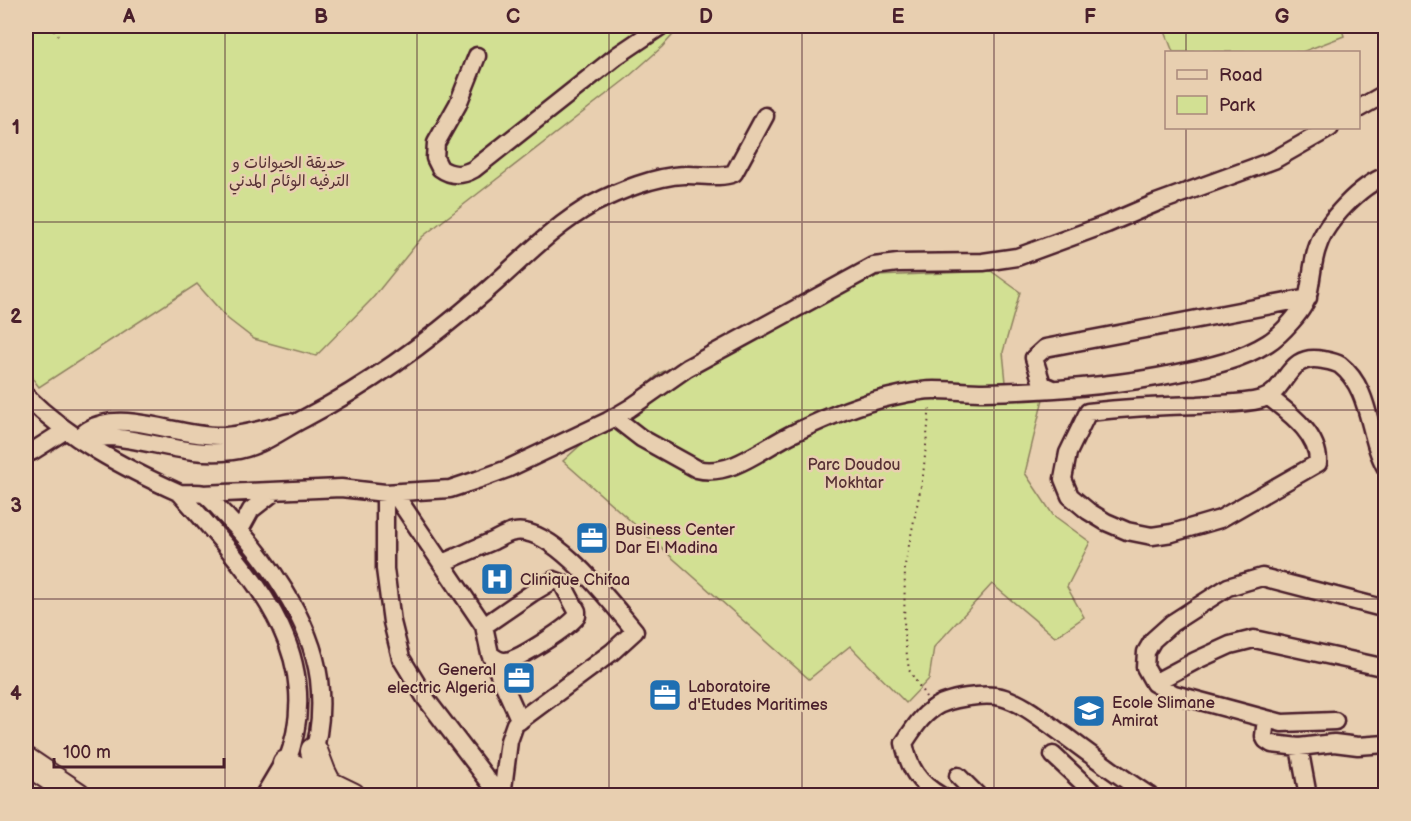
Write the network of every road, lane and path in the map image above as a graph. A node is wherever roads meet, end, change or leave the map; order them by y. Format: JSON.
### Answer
{"nodes":[{"id":1,"x":49,"y":26,"type":"edge"},
{"id":2,"x":661,"y":26,"type":"edge"},
{"id":3,"x":57,"y":35,"type":"dead end"},
{"id":4,"x":477,"y":56,"type":"dead end"},
{"id":5,"x":1386,"y":93,"type":"edge"},
{"id":6,"x":1360,"y":108,"type":"edge"},
{"id":7,"x":765,"y":116,"type":"dead end"},
{"id":8,"x":1328,"y":129,"type":"edge"},
{"id":9,"x":1386,"y":176,"type":"edge"},
{"id":10,"x":1308,"y":298,"type":"junction"},
{"id":11,"x":1053,"y":389,"type":"junction"},
{"id":12,"x":932,"y":390,"type":"junction"},
{"id":13,"x":26,"y":396,"type":"edge"},
{"id":14,"x":1269,"y":397,"type":"junction"},
{"id":15,"x":614,"y":417,"type":"junction"},
{"id":16,"x":78,"y":437,"type":"junction"},
{"id":17,"x":26,"y":454,"type":"edge"},
{"id":18,"x":1386,"y":468,"type":"edge"},
{"id":19,"x":274,"y":492,"type":"junction"},
{"id":20,"x":389,"y":493,"type":"junction"},
{"id":21,"x":180,"y":494,"type":"junction"},
{"id":22,"x":202,"y":494,"type":"junction"},
{"id":23,"x":240,"y":530,"type":"junction"},
{"id":24,"x":442,"y":563,"type":"junction"},
{"id":25,"x":1386,"y":609,"type":"edge"},
{"id":26,"x":484,"y":626,"type":"junction"},
{"id":27,"x":490,"y":654,"type":"junction"},
{"id":28,"x":1386,"y":669,"type":"edge"},
{"id":29,"x":1154,"y":683,"type":"junction"},
{"id":30,"x":934,"y":707,"type":"junction"},
{"id":31,"x":1266,"y":719,"type":"junction"},
{"id":32,"x":520,"y":720,"type":"junction"},
{"id":33,"x":1335,"y":721,"type":"dead end"},
{"id":34,"x":1386,"y":744,"type":"edge"},
{"id":35,"x":1299,"y":747,"type":"junction"},
{"id":36,"x":1053,"y":755,"type":"dead end"},
{"id":37,"x":26,"y":761,"type":"edge"},
{"id":38,"x":957,"y":776,"type":"dead end"},
{"id":39,"x":292,"y":777,"type":"edge"},
{"id":40,"x":335,"y":792,"type":"edge"},
{"id":41,"x":78,"y":795,"type":"edge"},
{"id":42,"x":501,"y":795,"type":"edge"},
{"id":43,"x":941,"y":795,"type":"edge"},
{"id":44,"x":978,"y":795,"type":"edge"},
{"id":45,"x":1097,"y":795,"type":"edge"},
{"id":46,"x":1150,"y":795,"type":"edge"},
{"id":47,"x":1308,"y":795,"type":"edge"}],
"edges":[{"from":1,"to":3,"type":"path"},
{"from":2,"to":4,"type":"street"},
{"from":5,"to":6,"type":"street"},
{"from":7,"to":16,"type":"street"},
{"from":8,"to":15,"type":"street"},
{"from":9,"to":10,"type":"street"},
{"from":10,"to":11,"type":"street"},
{"from":10,"to":11,"type":"street"},
{"from":11,"to":12,"type":"street"},
{"from":12,"to":15,"type":"street"},
{"from":12,"to":30,"type":"path"},
{"from":13,"to":16,"type":"street"},
{"from":14,"to":14,"type":"street"},
{"from":14,"to":18,"type":"street"},
{"from":15,"to":20,"type":"street"},
{"from":16,"to":17,"type":"street"},
{"from":16,"to":21,"type":"street"},
{"from":19,"to":20,"type":"street"},
{"from":19,"to":22,"type":"street"},
{"from":19,"to":23,"type":"street"},
{"from":20,"to":24,"type":"street"},
{"from":20,"to":42,"type":"street"},
{"from":21,"to":22,"type":"street"},
{"from":21,"to":39,"type":"street"},
{"from":22,"to":23,"type":"street"},
{"from":23,"to":39,"type":"street"},
{"from":24,"to":26,"type":"street"},
{"from":24,"to":32,"type":"street"},
{"from":25,"to":29,"type":"street"},
{"from":26,"to":27,"type":"street"},
{"from":26,"to":27,"type":"street"},
{"from":27,"to":32,"type":"street"},
{"from":28,"to":29,"type":"street"},
{"from":29,"to":31,"type":"street"},
{"from":30,"to":43,"type":"street"},
{"from":30,"to":46,"type":"street"},
{"from":31,"to":33,"type":"street"},
{"from":31,"to":35,"type":"street"},
{"from":32,"to":42,"type":"street"},
{"from":34,"to":35,"type":"street"},
{"from":35,"to":47,"type":"street"},
{"from":36,"to":45,"type":"street"},
{"from":37,"to":41,"type":"highway"},
{"from":38,"to":44,"type":"street"},
{"from":39,"to":40,"type":"highway"}]}
